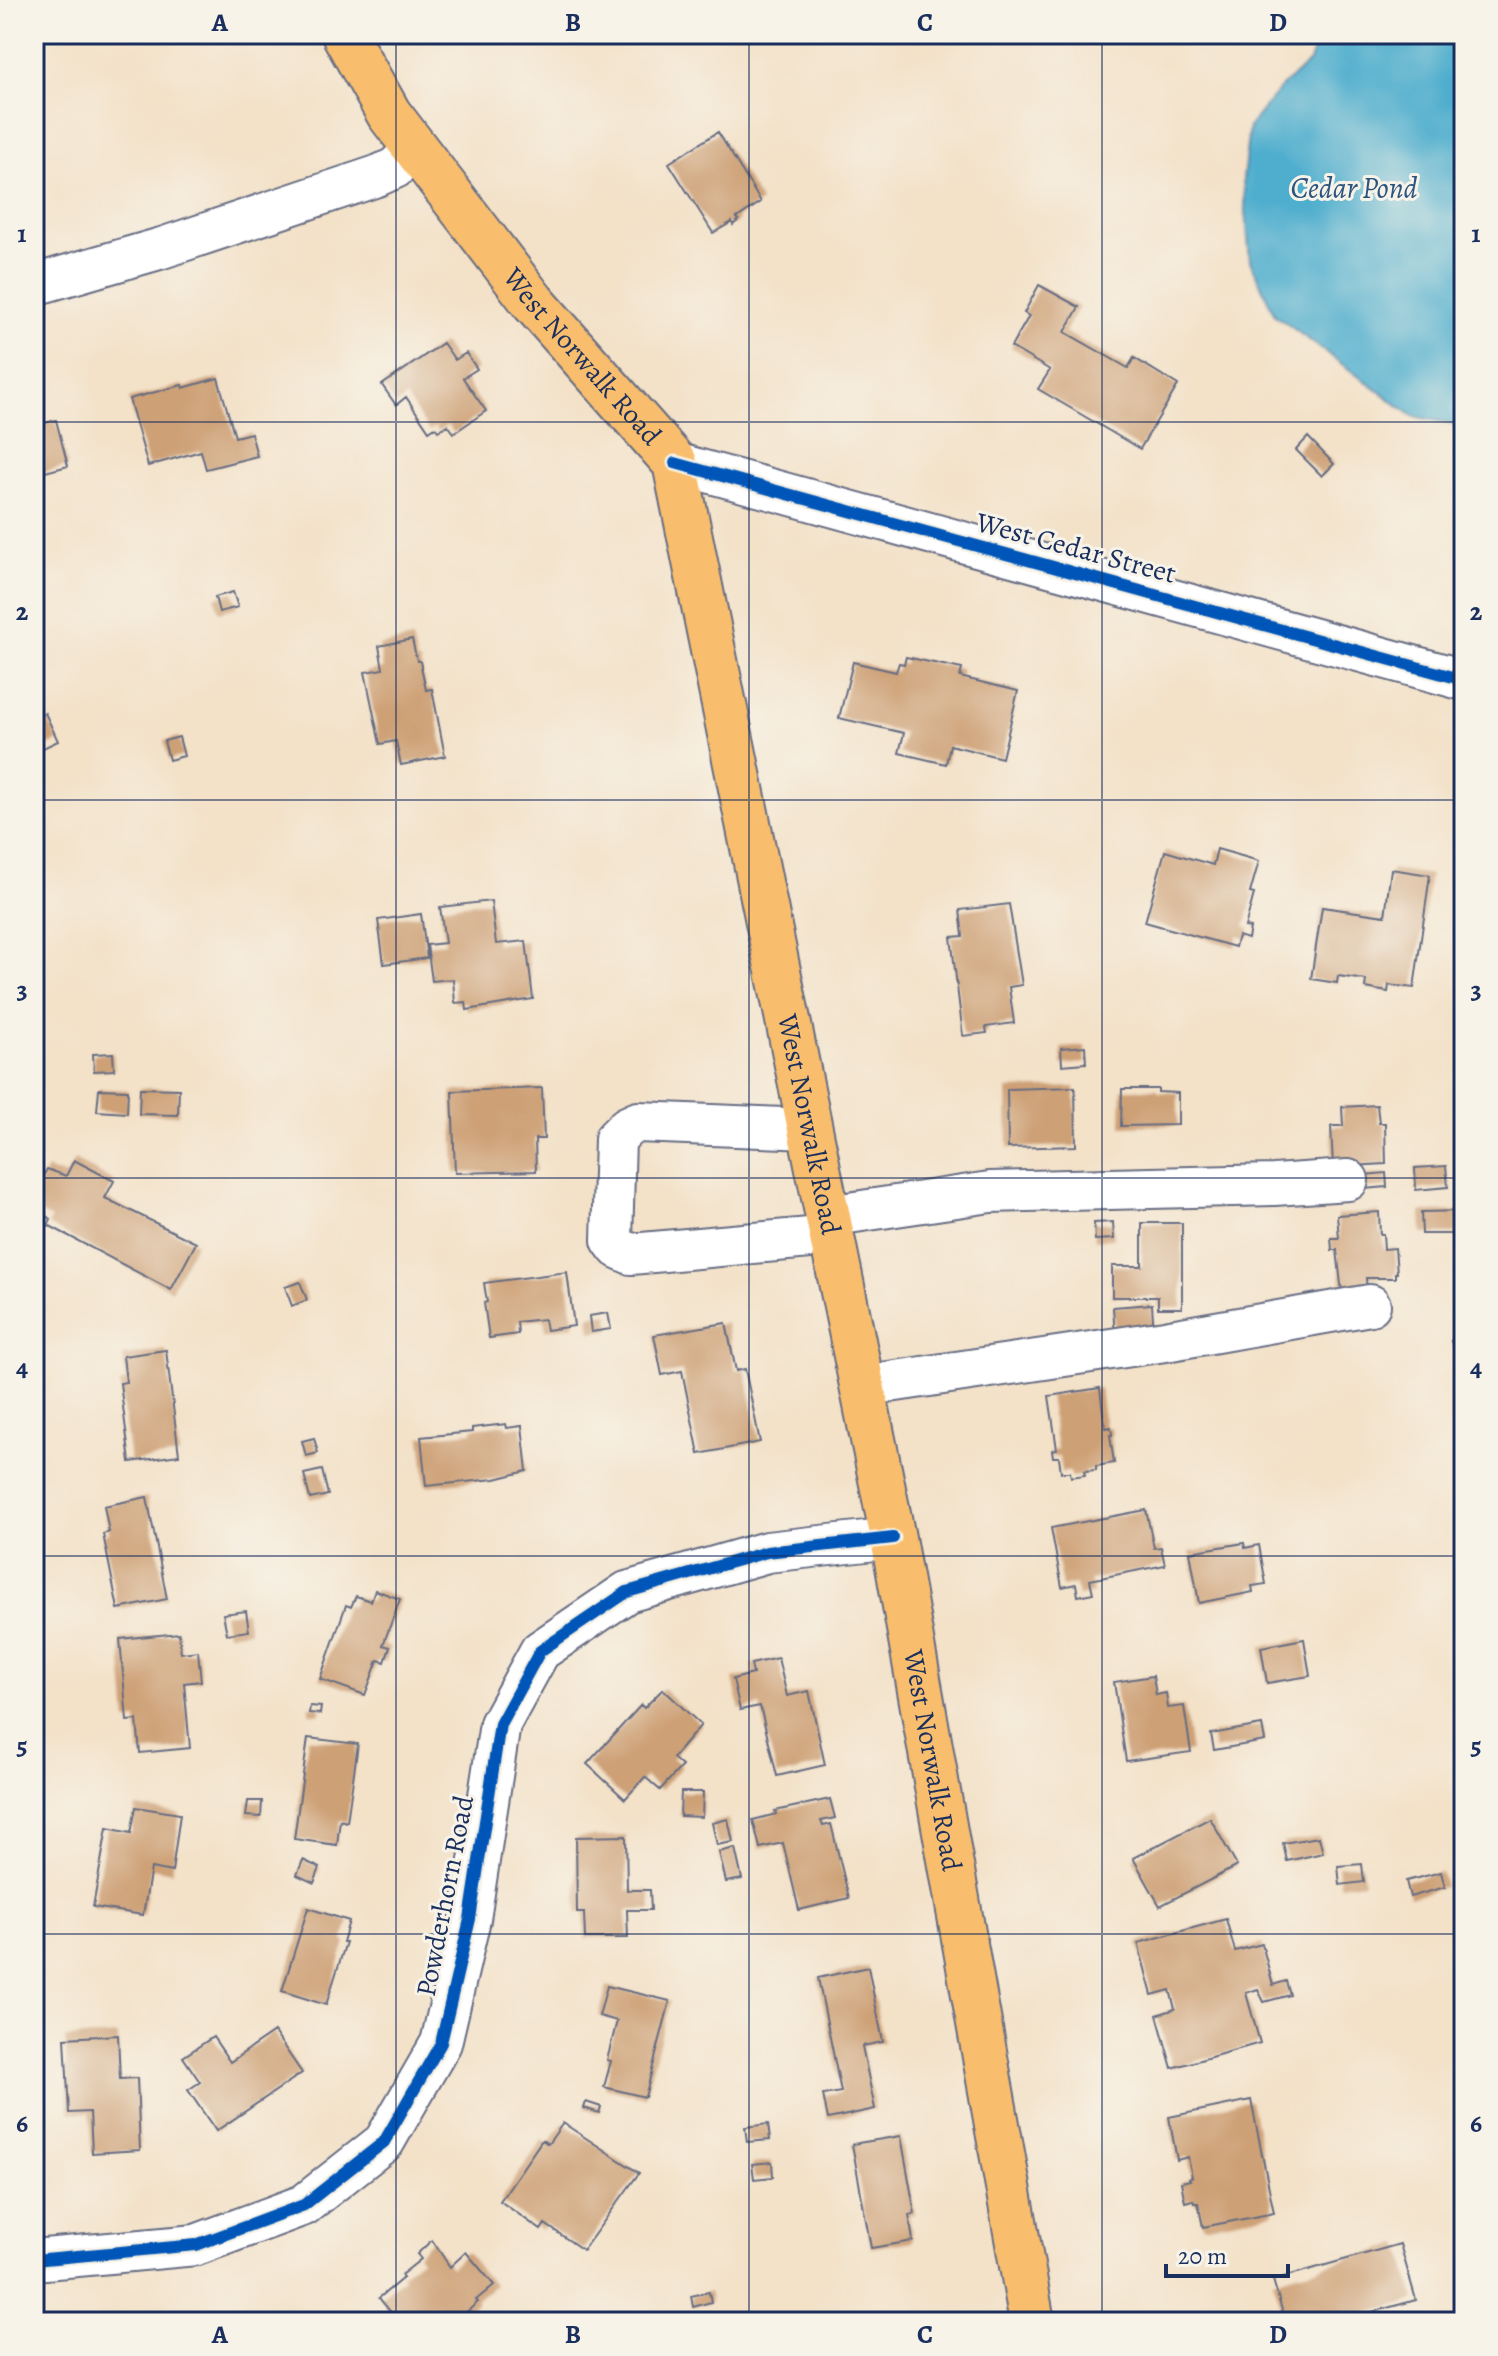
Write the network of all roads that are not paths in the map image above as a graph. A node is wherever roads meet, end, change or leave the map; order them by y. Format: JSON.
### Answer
{"nodes":[{"id":1,"x":344,"y":34,"type":"edge"},
{"id":2,"x":415,"y":149,"type":"junction"},
{"id":3,"x":34,"y":285,"type":"edge"},
{"id":4,"x":675,"y":463,"type":"junction"},
{"id":5,"x":1464,"y":680,"type":"edge"},
{"id":6,"x":810,"y":1129,"type":"junction"},
{"id":7,"x":1348,"y":1180,"type":"dead end"},
{"id":8,"x":830,"y":1226,"type":"junction"},
{"id":9,"x":1370,"y":1305,"type":"dead end"},
{"id":10,"x":862,"y":1386,"type":"junction"},
{"id":11,"x":893,"y":1538,"type":"junction"},
{"id":12,"x":34,"y":2260,"type":"edge"},
{"id":13,"x":1032,"y":2322,"type":"edge"}],
"edges":[{"from":1,"to":2,"type":"main road","name":"West Norwalk Road"},
{"from":2,"to":3,"type":"street"},
{"from":2,"to":4,"type":"main road","name":"West Norwalk Road"},
{"from":4,"to":5,"type":"street","name":"West Cedar Street"},
{"from":4,"to":6,"type":"main road","name":"West Norwalk Road"},
{"from":6,"to":8,"type":"main road","name":"West Norwalk Road"},
{"from":6,"to":8,"type":"street"},
{"from":7,"to":8,"type":"street"},
{"from":8,"to":10,"type":"main road","name":"West Norwalk Road"},
{"from":9,"to":10,"type":"street"},
{"from":10,"to":11,"type":"main road","name":"West Norwalk Road"},
{"from":11,"to":12,"type":"street","name":"Powderhorn Road"},
{"from":11,"to":13,"type":"main road","name":"West Norwalk Road"}]}
